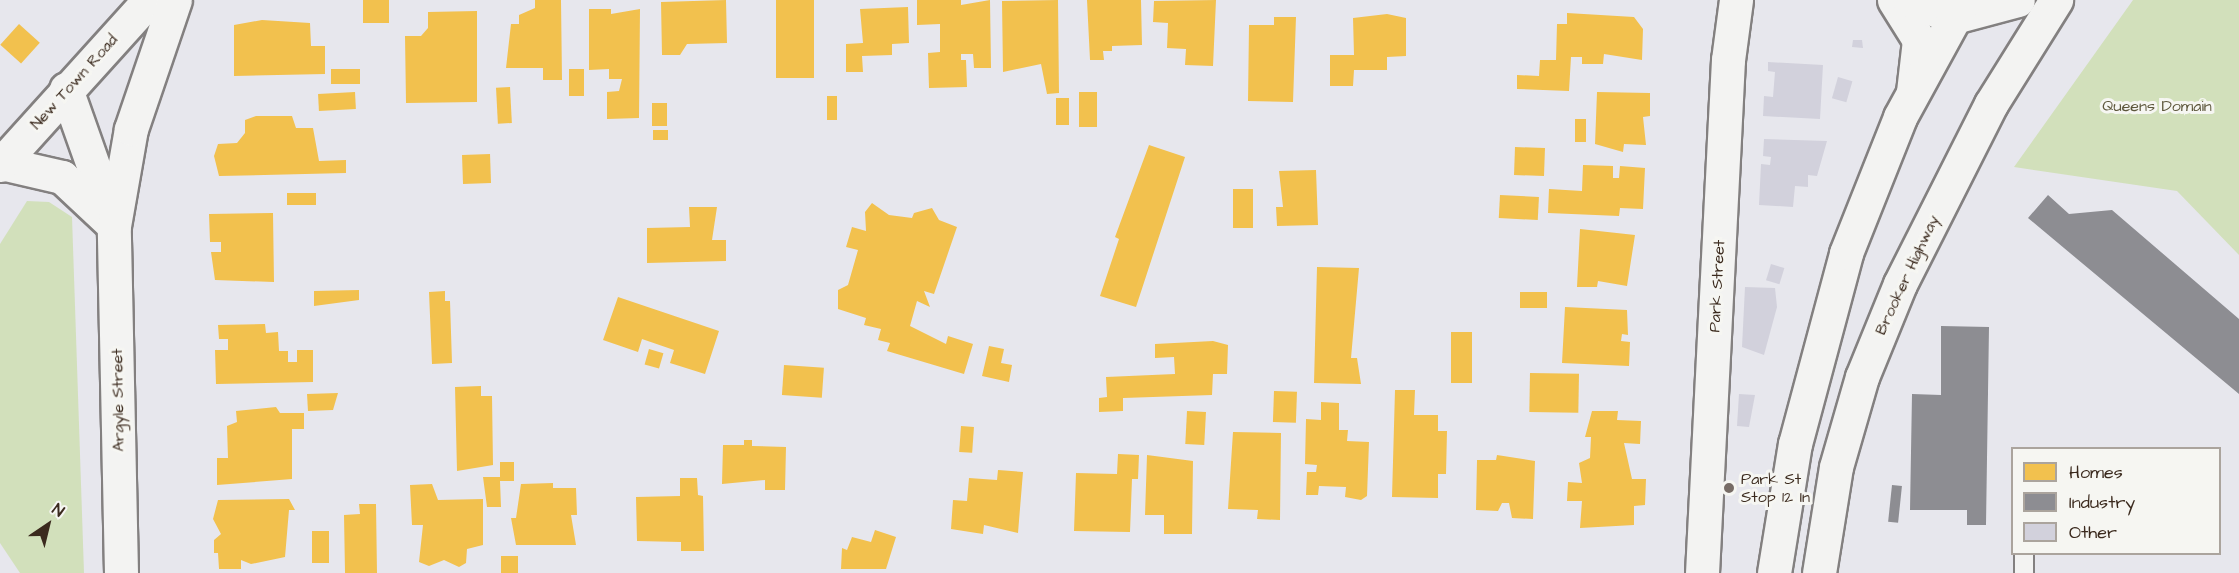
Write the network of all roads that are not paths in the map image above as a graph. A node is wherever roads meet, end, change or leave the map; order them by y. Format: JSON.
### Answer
{"nodes":[{"id":1,"x":149,"y":0,"type":"edge"},
{"id":2,"x":175,"y":0,"type":"edge"},
{"id":3,"x":1736,"y":0,"type":"edge"},
{"id":4,"x":1894,"y":0,"type":"edge"},
{"id":5,"x":1909,"y":0,"type":"edge"},
{"id":6,"x":2018,"y":0,"type":"edge"},
{"id":7,"x":2056,"y":0,"type":"edge"},
{"id":8,"x":1959,"y":9,"type":"edge"},
{"id":9,"x":66,"y":89,"type":"junction"},
{"id":10,"x":1912,"y":93,"type":"junction"},
{"id":11,"x":1,"y":164,"type":"edge"},
{"id":12,"x":114,"y":226,"type":"junction"},
{"id":13,"x":2024,"y":555,"type":"edge"},
{"id":14,"x":121,"y":573,"type":"edge"},
{"id":15,"x":1702,"y":573,"type":"edge"},
{"id":16,"x":1774,"y":573,"type":"edge"},
{"id":17,"x":1818,"y":573,"type":"edge"},
{"id":18,"x":2024,"y":573,"type":"edge"}],
"edges":[{"from":1,"to":9,"type":"main road","name":"New Town Road"},
{"from":2,"to":12,"type":"main road","name":"Argyle Street"},
{"from":3,"to":15,"type":"main road","name":"Park Street"},
{"from":4,"to":10,"type":"main road"},
{"from":5,"to":8,"type":"main road"},
{"from":6,"to":8,"type":"main road"},
{"from":7,"to":17,"type":"main road","name":"Brooker Highway"},
{"from":8,"to":10,"type":"main road"},
{"from":9,"to":11,"type":"main road","name":"New Town Road"},
{"from":9,"to":12,"type":"main road","name":"Argyle Street"},
{"from":10,"to":16,"type":"main road"},
{"from":11,"to":12,"type":"main road"},
{"from":12,"to":14,"type":"main road","name":"Argyle Street"},
{"from":13,"to":18,"type":"lane"}]}
